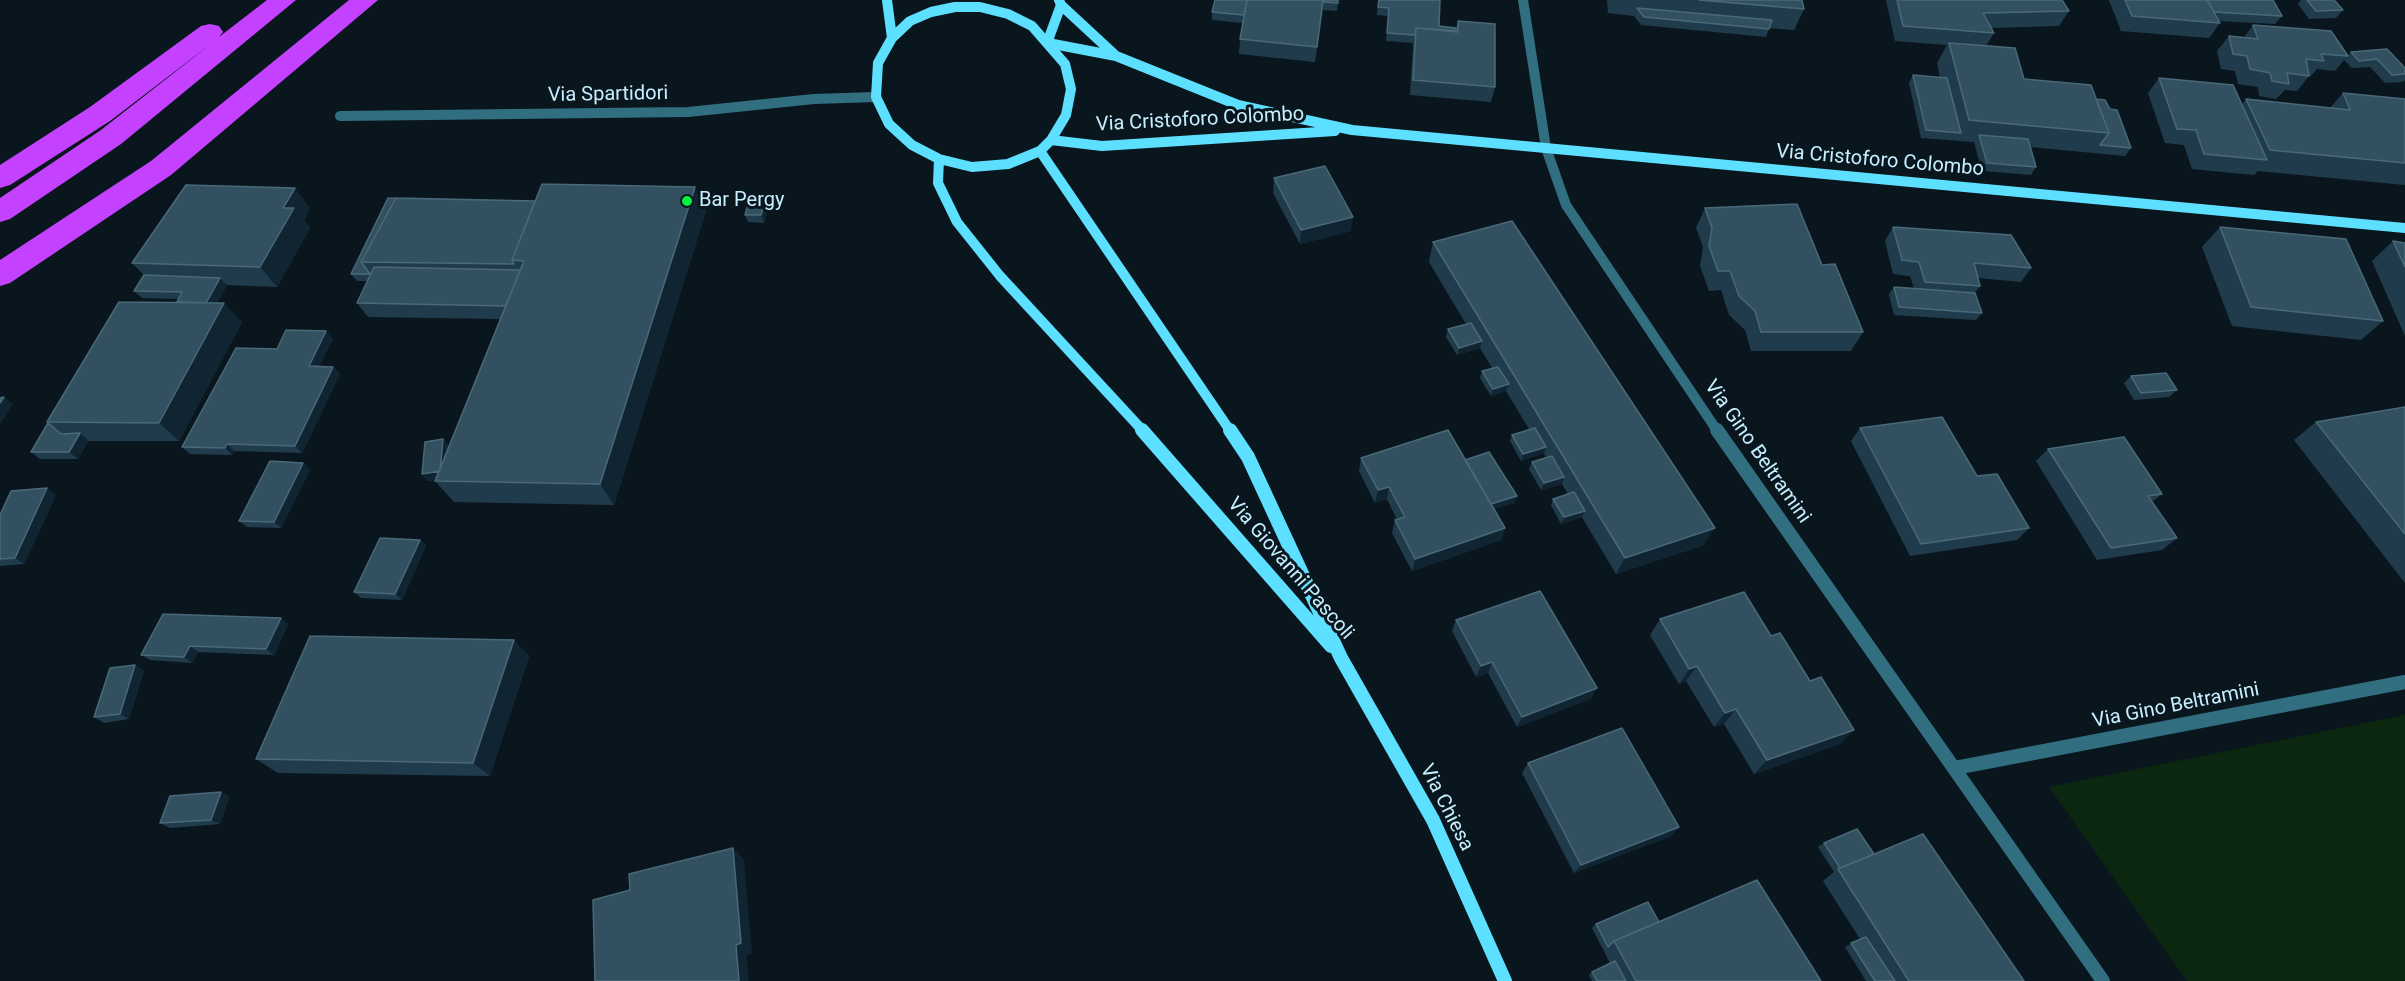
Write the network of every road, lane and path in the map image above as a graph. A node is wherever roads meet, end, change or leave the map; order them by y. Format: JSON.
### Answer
{"nodes":[{"id":1,"x":252,"y":0,"type":"edge"},
{"id":2,"x":283,"y":0,"type":"edge"},
{"id":3,"x":365,"y":0,"type":"edge"},
{"id":4,"x":887,"y":0,"type":"edge"},
{"id":5,"x":1523,"y":0,"type":"edge"},
{"id":6,"x":980,"y":2,"type":"edge"},
{"id":7,"x":1060,"y":2,"type":"edge"},
{"id":8,"x":892,"y":38,"type":"junction"},
{"id":9,"x":1048,"y":43,"type":"junction"},
{"id":10,"x":1116,"y":56,"type":"junction"},
{"id":11,"x":876,"y":97,"type":"junction"},
{"id":12,"x":340,"y":116,"type":"dead end"},
{"id":13,"x":1352,"y":130,"type":"junction"},
{"id":14,"x":1051,"y":140,"type":"junction"},
{"id":15,"x":1546,"y":148,"type":"junction"},
{"id":16,"x":1040,"y":151,"type":"junction"},
{"id":17,"x":939,"y":159,"type":"junction"},
{"id":18,"x":0,"y":178,"type":"edge"},
{"id":19,"x":0,"y":212,"type":"edge"},
{"id":20,"x":2405,"y":228,"type":"edge"},
{"id":21,"x":0,"y":275,"type":"edge"},
{"id":22,"x":1341,"y":658,"type":"junction"},
{"id":23,"x":2405,"y":682,"type":"edge"},
{"id":24,"x":1955,"y":768,"type":"junction"},
{"id":25,"x":1505,"y":981,"type":"edge"},
{"id":26,"x":2103,"y":981,"type":"edge"}],
"edges":[{"from":1,"to":18,"type":"highway"},
{"from":2,"to":19,"type":"highway"},
{"from":3,"to":21,"type":"highway"},
{"from":4,"to":8,"type":"main road"},
{"from":5,"to":15,"type":"street","name":"Via Gino Beltramini"},
{"from":6,"to":8,"type":"main road"},
{"from":6,"to":9,"type":"main road"},
{"from":7,"to":9,"type":"main road"},
{"from":7,"to":10,"type":"main road"},
{"from":8,"to":11,"type":"main road"},
{"from":9,"to":10,"type":"main road","name":"Via Cristoforo Colombo"},
{"from":9,"to":14,"type":"main road"},
{"from":10,"to":13,"type":"main road","name":"Via Cristoforo Colombo"},
{"from":11,"to":12,"type":"street","name":"Via Spartidori"},
{"from":11,"to":17,"type":"main road"},
{"from":13,"to":14,"type":"main road","name":"Via Cristoforo Colombo"},
{"from":13,"to":15,"type":"main road","name":"Via Cristoforo Colombo"},
{"from":14,"to":16,"type":"main road"},
{"from":15,"to":20,"type":"main road","name":"Via Cristoforo Colombo"},
{"from":15,"to":24,"type":"street","name":"Via Gino Beltramini"},
{"from":16,"to":17,"type":"main road"},
{"from":16,"to":22,"type":"main road","name":"Via Giovanni Pascoli"},
{"from":17,"to":22,"type":"main road","name":"Via Giovanni Pascoli"},
{"from":22,"to":25,"type":"main road","name":"Via Chiesa"},
{"from":23,"to":24,"type":"street","name":"Via Gino Beltramini"},
{"from":24,"to":26,"type":"street","name":"Via Gino Beltramini"}]}
